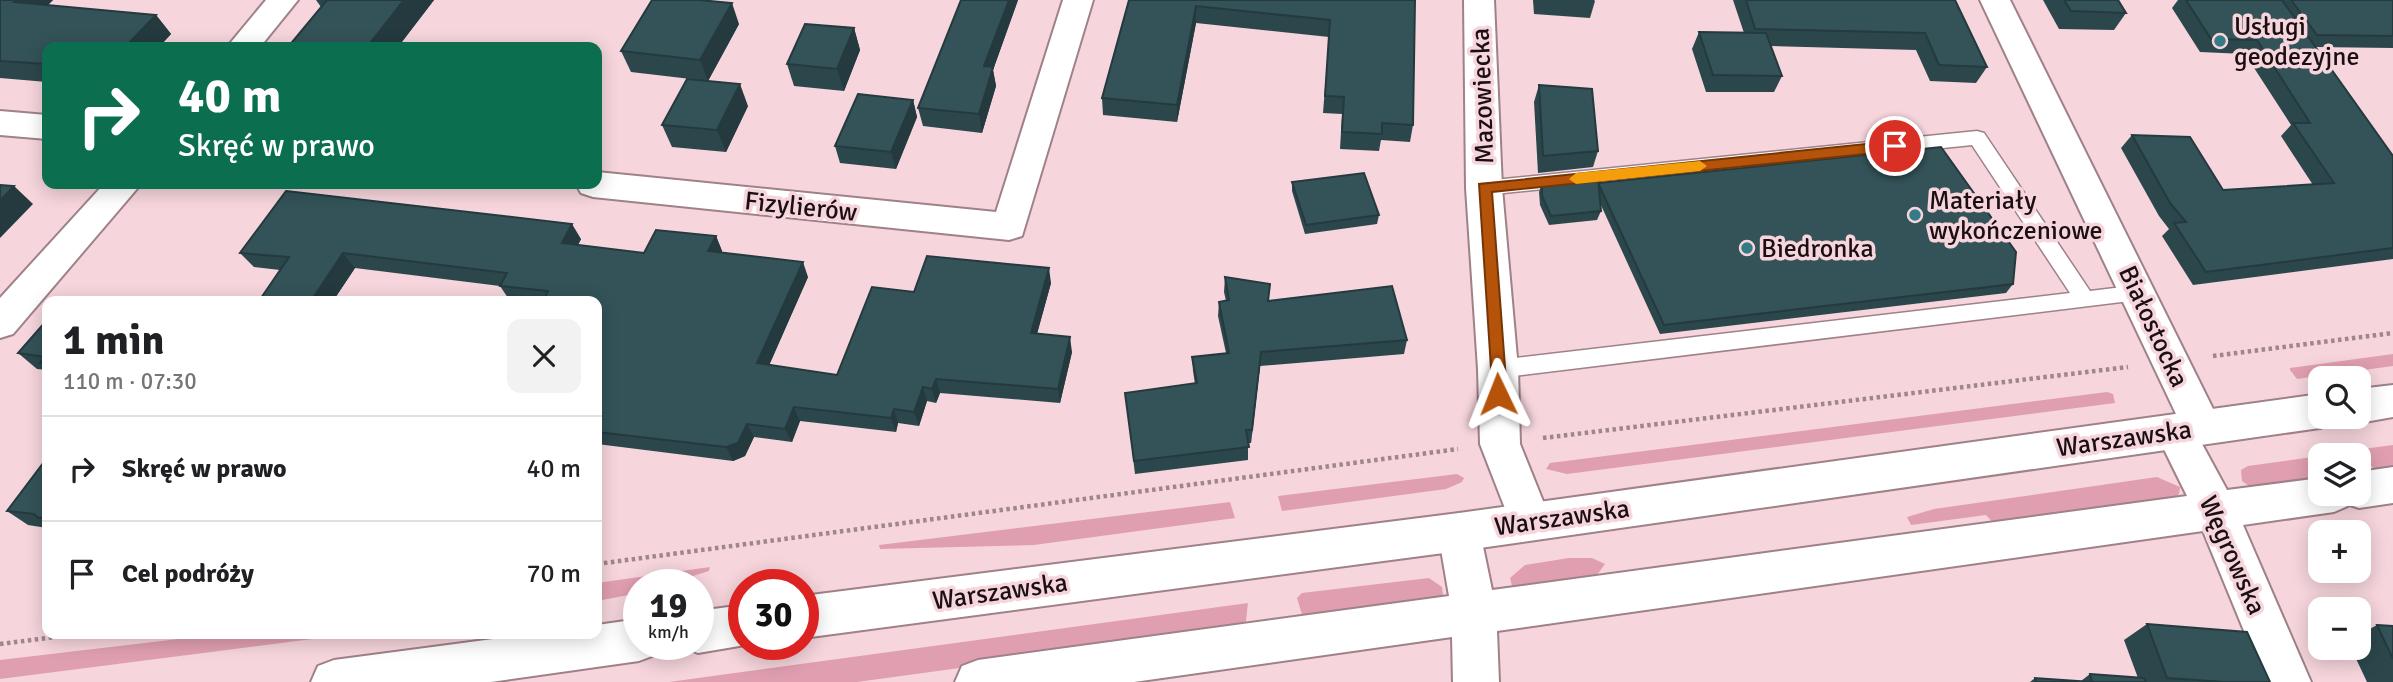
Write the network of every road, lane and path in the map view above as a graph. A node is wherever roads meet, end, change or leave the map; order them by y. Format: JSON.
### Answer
{"nodes":[{"id":1,"x":283,"y":0,"type":"edge"},
{"id":2,"x":1079,"y":0,"type":"edge"},
{"id":3,"x":1479,"y":0,"type":"edge"},
{"id":4,"x":1995,"y":0,"type":"edge"},
{"id":5,"x":247,"y":42,"type":"edge"},
{"id":6,"x":0,"y":123,"type":"edge"},
{"id":7,"x":42,"y":127,"type":"edge"},
{"id":8,"x":602,"y":185,"type":"edge"},
{"id":9,"x":1484,"y":188,"type":"junction"},
{"id":10,"x":120,"y":189,"type":"edge"},
{"id":11,"x":2139,"y":293,"type":"junction"},
{"id":12,"x":2085,"y":300,"type":"junction"},
{"id":13,"x":0,"y":323,"type":"edge"},
{"id":14,"x":1498,"y":369,"type":"junction"},
{"id":15,"x":2393,"y":401,"type":"edge"},
{"id":16,"x":2371,"y":404,"type":"edge"},
{"id":17,"x":2308,"y":413,"type":"edge"},
{"id":18,"x":2189,"y":429,"type":"junction"},
{"id":19,"x":2393,"y":485,"type":"edge"},
{"id":20,"x":2371,"y":488,"type":"edge"},
{"id":21,"x":2308,"y":498,"type":"edge"},
{"id":22,"x":2216,"y":512,"type":"junction"},
{"id":23,"x":1530,"y":521,"type":"junction"},
{"id":24,"x":1459,"y":532,"type":"junction"},
{"id":25,"x":1474,"y":614,"type":"junction"},
{"id":26,"x":819,"y":615,"type":"edge"},
{"id":27,"x":42,"y":639,"type":"edge"},
{"id":28,"x":623,"y":642,"type":"edge"},
{"id":29,"x":0,"y":644,"type":"edge"},
{"id":30,"x":334,"y":682,"type":"edge"},
{"id":31,"x":978,"y":682,"type":"edge"},
{"id":32,"x":1476,"y":682,"type":"edge"},
{"id":33,"x":2288,"y":682,"type":"edge"}],
"edges":[{"from":1,"to":5,"type":"street"},
{"from":2,"to":8,"type":"street","name":"Fizylierów"},
{"from":3,"to":9,"type":"street","name":"Mazowiecka"},
{"from":4,"to":11,"type":"street","name":"Białostocka"},
{"from":6,"to":7,"type":"street"},
{"from":9,"to":12,"type":"lane"},
{"from":9,"to":14,"type":"street","name":"Mazowiecka"},
{"from":10,"to":13,"type":"street"},
{"from":11,"to":12,"type":"lane"},
{"from":11,"to":18,"type":"street","name":"Białostocka"},
{"from":12,"to":14,"type":"lane"},
{"from":14,"to":23,"type":"street","name":"Mazowiecka"},
{"from":15,"to":16,"type":"street"},
{"from":17,"to":18,"type":"street","name":"Warszawska"},
{"from":18,"to":22,"type":"street","name":"Węgrowska"},
{"from":18,"to":23,"type":"street","name":"Warszawska"},
{"from":19,"to":20,"type":"street"},
{"from":21,"to":22,"type":"street"},
{"from":22,"to":25,"type":"street"},
{"from":22,"to":33,"type":"street","name":"Węgrowska"},
{"from":23,"to":24,"type":"street","name":"Warszawska"},
{"from":24,"to":25,"type":"street"},
{"from":24,"to":26,"type":"street","name":"Warszawska"},
{"from":25,"to":31,"type":"street"},
{"from":25,"to":32,"type":"street"},
{"from":27,"to":29,"type":"path"},
{"from":28,"to":30,"type":"street"}]}
